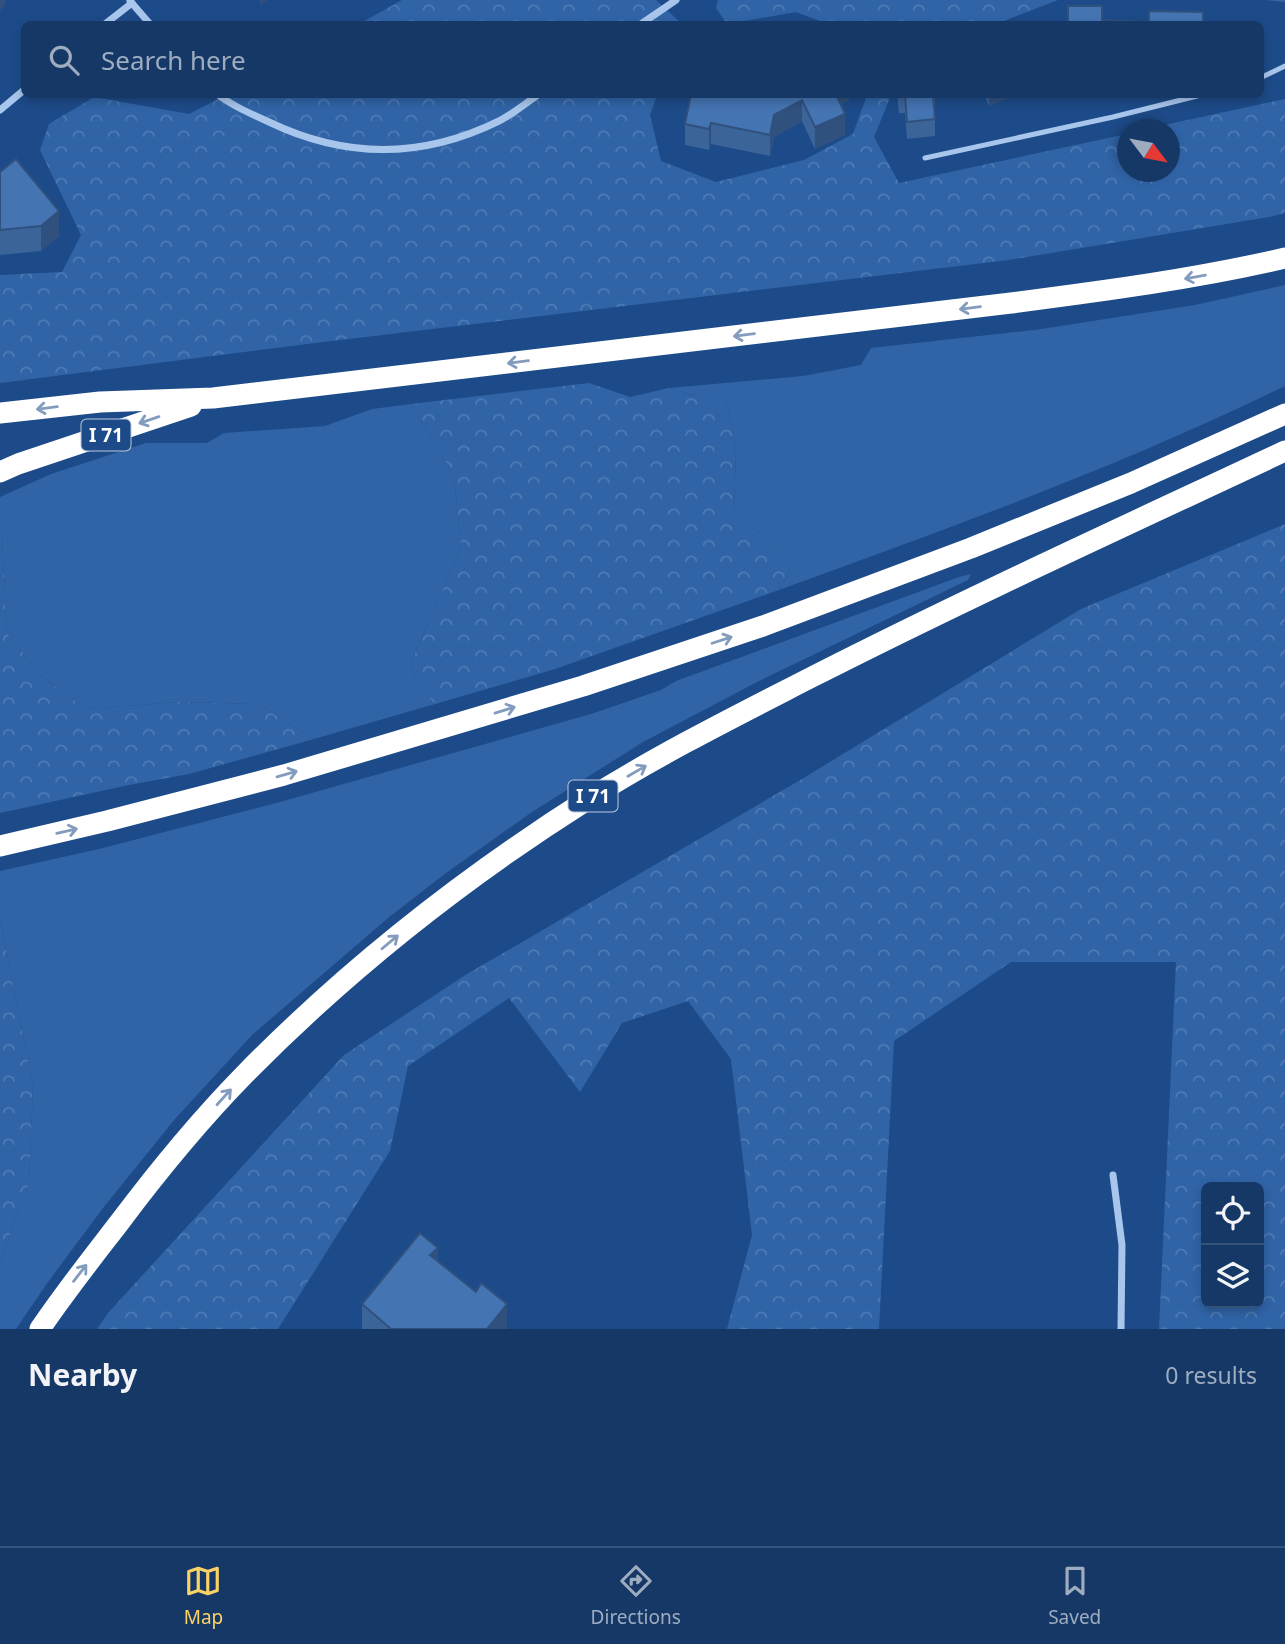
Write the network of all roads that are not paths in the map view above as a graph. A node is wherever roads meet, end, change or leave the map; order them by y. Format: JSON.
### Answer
{"nodes":[{"id":1,"x":676,"y":0,"type":"edge"},
{"id":2,"x":130,"y":1,"type":"edge"},
{"id":3,"x":108,"y":21,"type":"edge"},
{"id":4,"x":147,"y":21,"type":"edge"},
{"id":5,"x":645,"y":21,"type":"edge"},
{"id":6,"x":1285,"y":66,"type":"edge"},
{"id":7,"x":1264,"y":76,"type":"edge"},
{"id":8,"x":21,"y":92,"type":"edge"},
{"id":9,"x":222,"y":98,"type":"edge"},
{"id":10,"x":533,"y":98,"type":"edge"},
{"id":11,"x":1189,"y":98,"type":"edge"},
{"id":12,"x":0,"y":110,"type":"edge"},
{"id":13,"x":925,"y":158,"type":"dead end"},
{"id":14,"x":1285,"y":258,"type":"edge"},
{"id":15,"x":213,"y":398,"type":"junction"},
{"id":16,"x":0,"y":413,"type":"edge"},
{"id":17,"x":1285,"y":414,"type":"edge"},
{"id":18,"x":1285,"y":451,"type":"edge"},
{"id":19,"x":0,"y":472,"type":"edge"},
{"id":20,"x":0,"y":846,"type":"edge"},
{"id":21,"x":1113,"y":1175,"type":"dead end"},
{"id":22,"x":40,"y":1329,"type":"edge"},
{"id":23,"x":1121,"y":1329,"type":"edge"}],
"edges":[{"from":1,"to":5,"type":"street"},
{"from":2,"to":3,"type":"street"},
{"from":2,"to":4,"type":"street"},
{"from":6,"to":7,"type":"lane"},
{"from":8,"to":12,"type":"street"},
{"from":9,"to":10,"type":"street"},
{"from":11,"to":13,"type":"lane"},
{"from":14,"to":15,"type":"highway","number":"I 71","one_way":true},
{"from":15,"to":16,"type":"highway","one_way":true},
{"from":15,"to":19,"type":"highway","number":"I 71","one_way":true},
{"from":20,"to":17,"type":"highway","one_way":true},
{"from":22,"to":18,"type":"highway","number":"I 71","one_way":true},
{"from":21,"to":23,"type":"street"}]}
